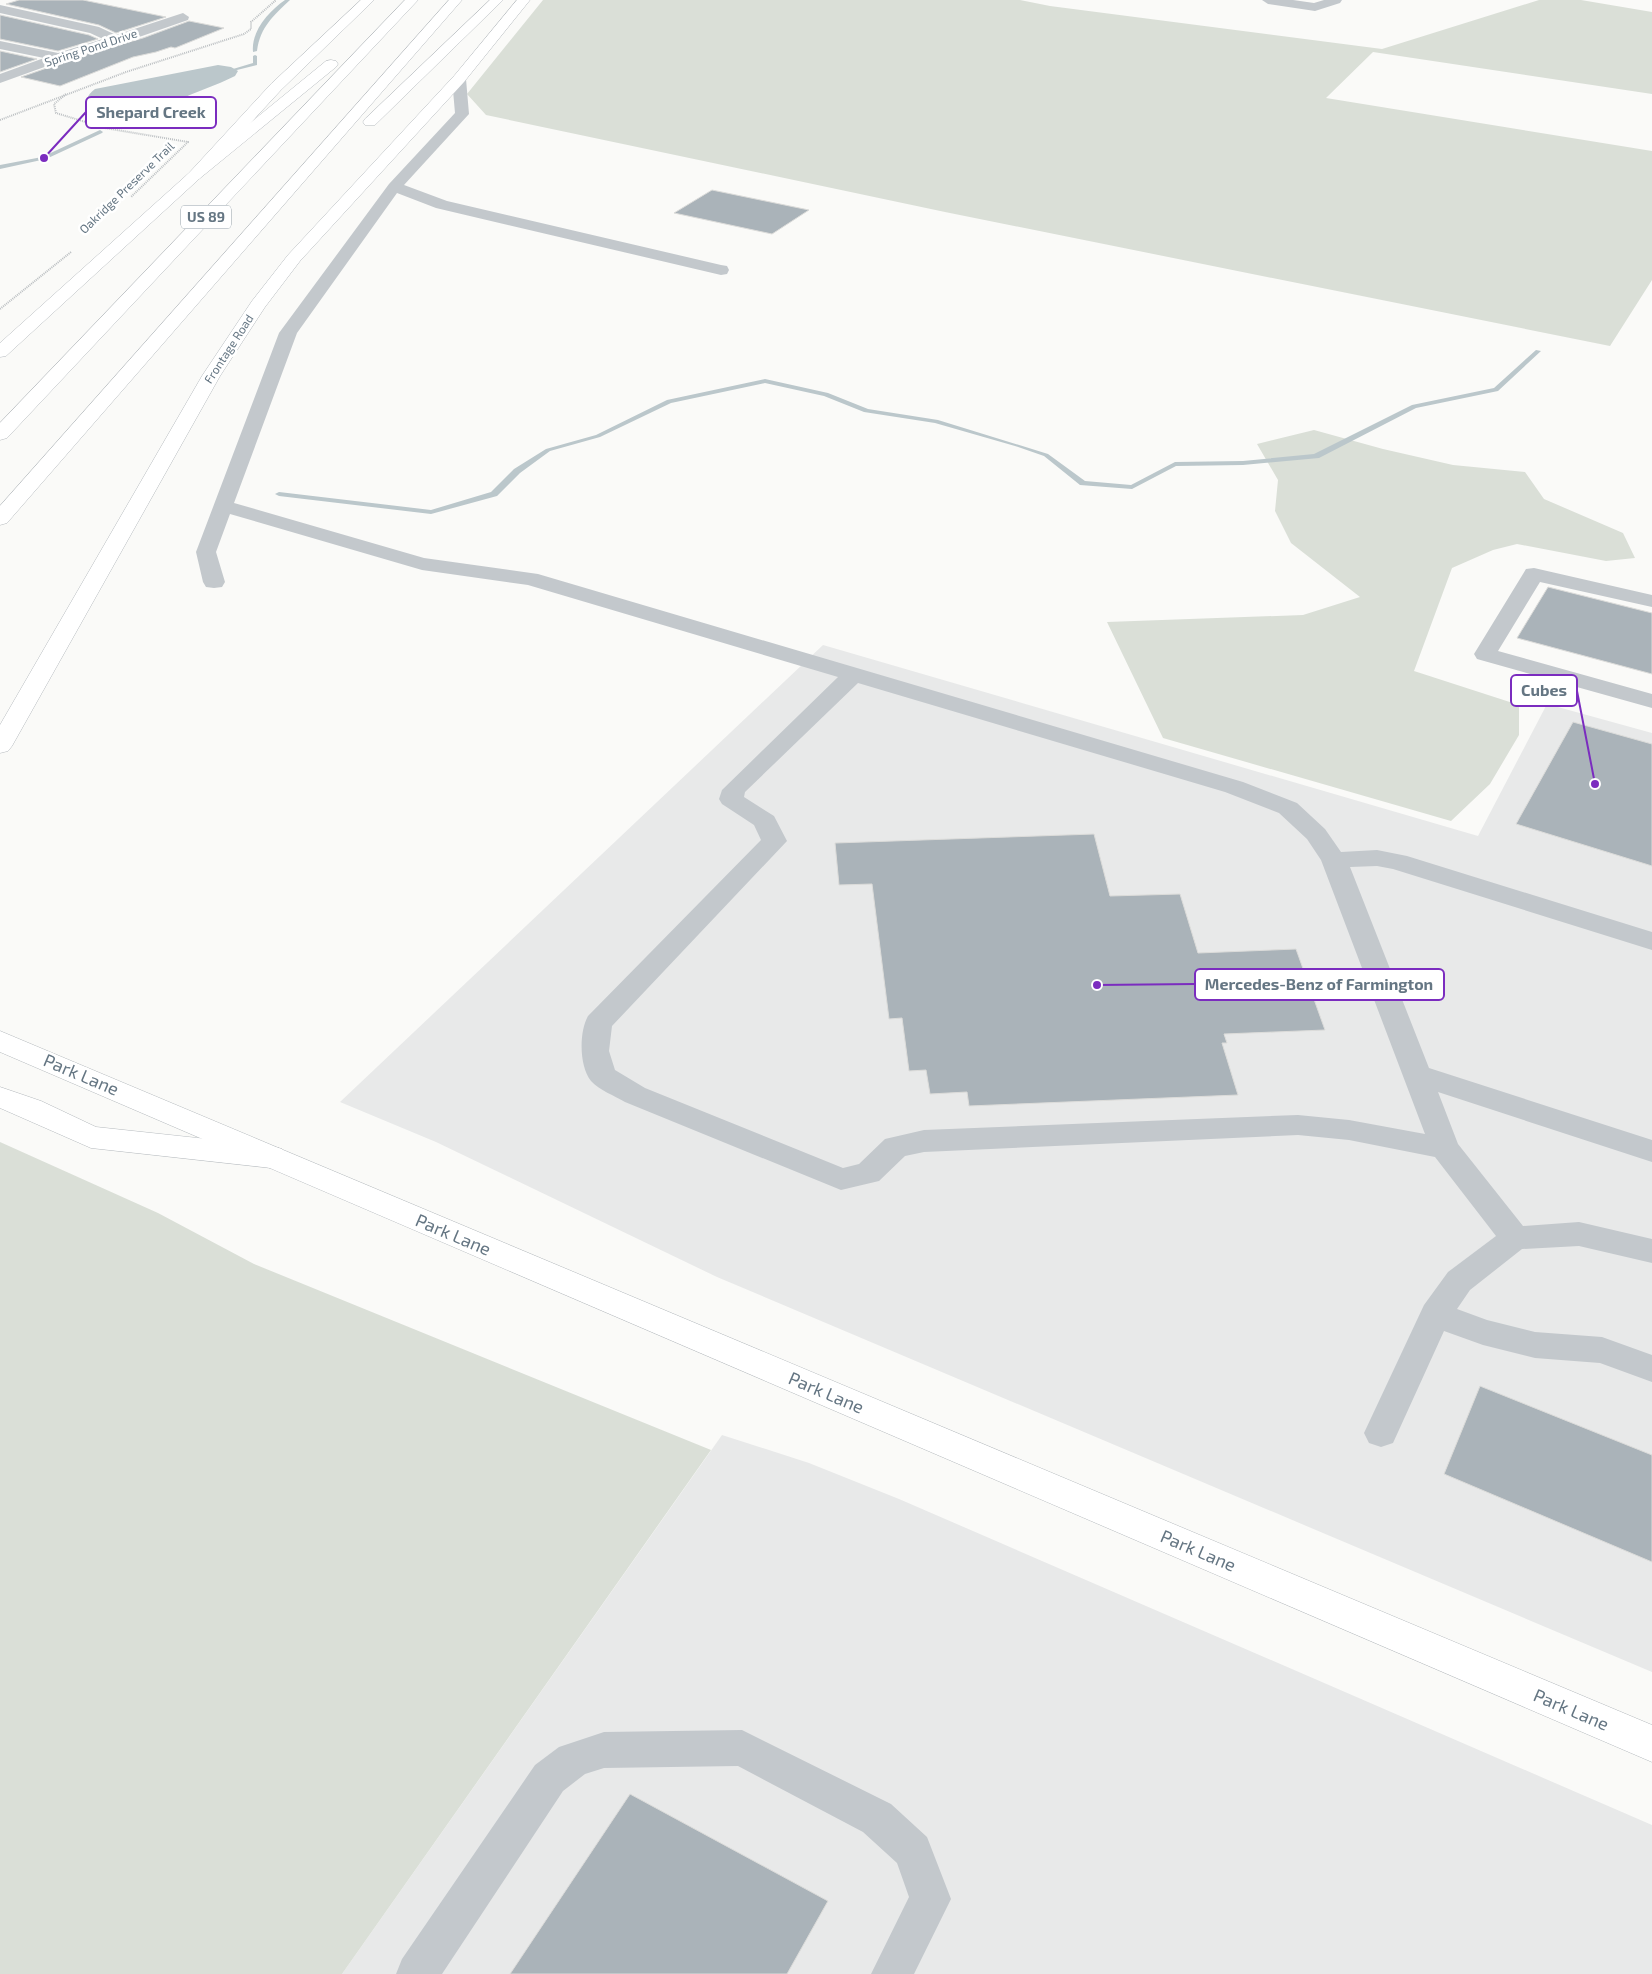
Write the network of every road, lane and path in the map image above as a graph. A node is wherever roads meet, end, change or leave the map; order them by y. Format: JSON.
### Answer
{"nodes":[{"id":1,"x":276,"y":0,"type":"edge"},
{"id":2,"x":368,"y":0,"type":"edge"},
{"id":3,"x":411,"y":0,"type":"edge"},
{"id":4,"x":456,"y":0,"type":"edge"},
{"id":5,"x":497,"y":0,"type":"edge"},
{"id":6,"x":524,"y":0,"type":"edge"},
{"id":7,"x":1268,"y":0,"type":"edge"},
{"id":8,"x":1336,"y":0,"type":"edge"},
{"id":9,"x":2,"y":11,"type":"edge"},
{"id":10,"x":183,"y":17,"type":"dead end"},
{"id":11,"x":114,"y":39,"type":"junction"},
{"id":12,"x":0,"y":45,"type":"edge"},
{"id":13,"x":59,"y":57,"type":"junction"},
{"id":14,"x":0,"y":79,"type":"edge"},
{"id":15,"x":459,"y":79,"type":"junction"},
{"id":16,"x":66,"y":94,"type":"junction"},
{"id":17,"x":0,"y":120,"type":"edge"},
{"id":18,"x":194,"y":176,"type":"junction"},
{"id":19,"x":394,"y":187,"type":"junction"},
{"id":20,"x":126,"y":203,"type":"dead end"},
{"id":21,"x":75,"y":248,"type":"dead end"},
{"id":22,"x":233,"y":252,"type":"junction"},
{"id":23,"x":721,"y":270,"type":"dead end"},
{"id":24,"x":0,"y":309,"type":"edge"},
{"id":25,"x":0,"y":352,"type":"edge"},
{"id":26,"x":0,"y":434,"type":"edge"},
{"id":27,"x":223,"y":506,"type":"junction"},
{"id":28,"x":0,"y":519,"type":"edge"},
{"id":29,"x":214,"y":582,"type":"dead end"},
{"id":30,"x":1652,"y":601,"type":"edge"},
{"id":31,"x":854,"y":674,"type":"junction"},
{"id":32,"x":1652,"y":701,"type":"edge"},
{"id":33,"x":0,"y":746,"type":"edge"},
{"id":34,"x":1334,"y":860,"type":"junction"},
{"id":35,"x":1652,"y":941,"type":"edge"},
{"id":36,"x":0,"y":1041,"type":"edge"},
{"id":37,"x":1415,"y":1074,"type":"junction"},
{"id":38,"x":0,"y":1097,"type":"edge"},
{"id":39,"x":1445,"y":1148,"type":"junction"},
{"id":40,"x":1652,"y":1151,"type":"edge"},
{"id":41,"x":271,"y":1157,"type":"junction"},
{"id":42,"x":1515,"y":1238,"type":"junction"},
{"id":43,"x":1652,"y":1251,"type":"edge"},
{"id":44,"x":1435,"y":1314,"type":"junction"},
{"id":45,"x":1652,"y":1369,"type":"edge"},
{"id":46,"x":1381,"y":1433,"type":"dead end"},
{"id":47,"x":1648,"y":1743,"type":"edge"},
{"id":48,"x":416,"y":1974,"type":"edge"},
{"id":49,"x":892,"y":1974,"type":"edge"}],
"edges":[{"from":1,"to":16,"type":"path"},
{"from":2,"to":18,"type":"main road"},
{"from":3,"to":18,"type":"main road"},
{"from":3,"to":26,"type":"main road","number":"US 89"},
{"from":4,"to":22,"type":"main road","number":"US 89"},
{"from":5,"to":22,"type":"main road"},
{"from":6,"to":15,"type":"main road","name":"Frontage Road"},
{"from":7,"to":8,"type":"street"},
{"from":9,"to":11,"type":"street"},
{"from":10,"to":11,"type":"street","name":"Spring Pond Drive"},
{"from":11,"to":13,"type":"street","name":"Spring Pond Drive"},
{"from":12,"to":13,"type":"street"},
{"from":13,"to":14,"type":"street","name":"Spring Pond Drive"},
{"from":15,"to":19,"type":"street"},
{"from":15,"to":33,"type":"main road","name":"Frontage Road"},
{"from":16,"to":17,"type":"path"},
{"from":16,"to":20,"type":"path","name":"Oakridge Preserve Trail"},
{"from":18,"to":25,"type":"main road"},
{"from":19,"to":23,"type":"street"},
{"from":19,"to":27,"type":"street"},
{"from":21,"to":24,"type":"path","name":"Oakridge Preserve Trail"},
{"from":22,"to":28,"type":"main road","number":"US 89"},
{"from":27,"to":29,"type":"street"},
{"from":27,"to":31,"type":"street"},
{"from":30,"to":32,"type":"street"},
{"from":31,"to":34,"type":"street"},
{"from":31,"to":39,"type":"street"},
{"from":34,"to":35,"type":"street"},
{"from":34,"to":37,"type":"street"},
{"from":36,"to":41,"type":"main road","name":"Park Lane"},
{"from":37,"to":39,"type":"street"},
{"from":37,"to":40,"type":"street"},
{"from":38,"to":41,"type":"main road"},
{"from":39,"to":42,"type":"street"},
{"from":41,"to":47,"type":"main road","name":"Park Lane"},
{"from":42,"to":43,"type":"street"},
{"from":42,"to":44,"type":"street"},
{"from":44,"to":45,"type":"street"},
{"from":44,"to":46,"type":"street"},
{"from":48,"to":49,"type":"street"}]}
